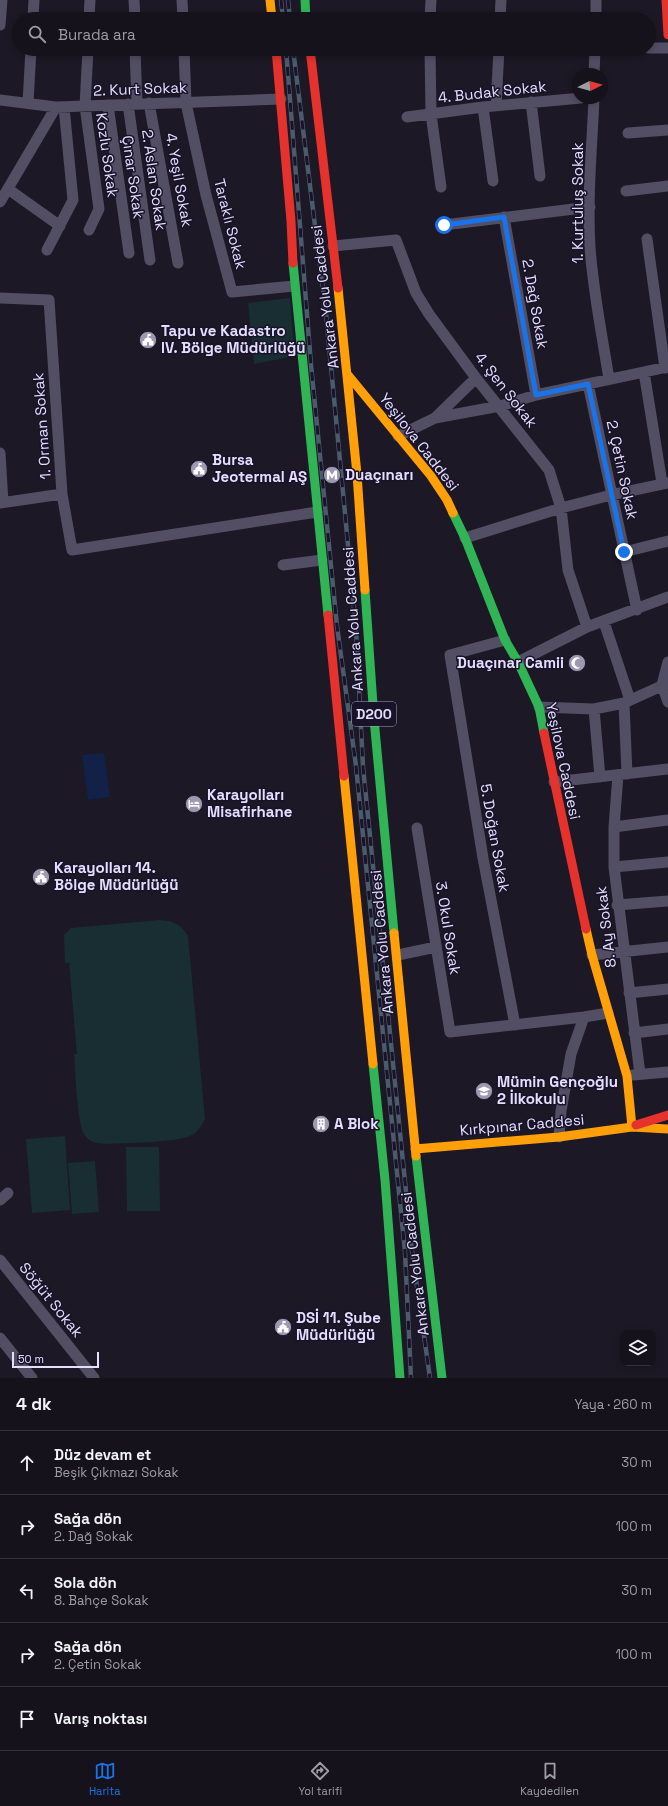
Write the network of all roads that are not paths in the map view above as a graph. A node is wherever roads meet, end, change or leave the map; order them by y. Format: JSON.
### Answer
{"nodes":[{"id":1,"x":2,"y":0,"type":"edge"},
{"id":2,"x":34,"y":0,"type":"edge"},
{"id":3,"x":90,"y":0,"type":"edge"},
{"id":4,"x":134,"y":0,"type":"edge"},
{"id":5,"x":182,"y":0,"type":"edge"},
{"id":6,"x":270,"y":0,"type":"edge"},
{"id":7,"x":305,"y":0,"type":"edge"},
{"id":8,"x":431,"y":0,"type":"edge"},
{"id":9,"x":501,"y":0,"type":"edge"},
{"id":10,"x":596,"y":0,"type":"edge"},
{"id":11,"x":666,"y":0,"type":"edge"},
{"id":12,"x":33,"y":12,"type":"edge"},
{"id":13,"x":89,"y":12,"type":"edge"},
{"id":14,"x":135,"y":12,"type":"edge"},
{"id":15,"x":183,"y":12,"type":"edge"},
{"id":16,"x":271,"y":12,"type":"edge"},
{"id":17,"x":306,"y":12,"type":"edge"},
{"id":18,"x":430,"y":12,"type":"edge"},
{"id":19,"x":500,"y":12,"type":"edge"},
{"id":20,"x":596,"y":12,"type":"edge"},
{"id":21,"x":0,"y":25,"type":"edge"},
{"id":22,"x":668,"y":35,"type":"edge"},
{"id":23,"x":656,"y":48,"type":"edge"},
{"id":24,"x":668,"y":48,"type":"edge"},
{"id":25,"x":31,"y":56,"type":"edge"},
{"id":26,"x":88,"y":56,"type":"edge"},
{"id":27,"x":135,"y":56,"type":"edge"},
{"id":28,"x":184,"y":56,"type":"edge"},
{"id":29,"x":277,"y":56,"type":"edge"},
{"id":30,"x":311,"y":56,"type":"edge"},
{"id":31,"x":430,"y":56,"type":"edge"},
{"id":32,"x":499,"y":56,"type":"edge"},
{"id":33,"x":595,"y":56,"type":"edge"},
{"id":34,"x":594,"y":68,"type":"edge"},
{"id":35,"x":281,"y":99,"type":"junction"},
{"id":36,"x":572,"y":99,"type":"edge"},
{"id":37,"x":0,"y":100,"type":"edge"},
{"id":38,"x":531,"y":102,"type":"junction"},
{"id":39,"x":28,"y":103,"type":"junction"},
{"id":40,"x":149,"y":103,"type":"junction"},
{"id":41,"x":186,"y":103,"type":"junction"},
{"id":42,"x":132,"y":104,"type":"junction"},
{"id":43,"x":594,"y":104,"type":"edge"},
{"id":44,"x":108,"y":105,"type":"junction"},
{"id":45,"x":85,"y":106,"type":"junction"},
{"id":46,"x":496,"y":106,"type":"junction"},
{"id":47,"x":60,"y":107,"type":"junction"},
{"id":48,"x":483,"y":107,"type":"junction"},
{"id":49,"x":431,"y":114,"type":"junction"},
{"id":50,"x":407,"y":117,"type":"dead end"},
{"id":51,"x":668,"y":130,"type":"edge"},
{"id":52,"x":628,"y":133,"type":"dead end"},
{"id":53,"x":540,"y":176,"type":"dead end"},
{"id":54,"x":493,"y":181,"type":"dead end"},
{"id":55,"x":441,"y":186,"type":"dead end"},
{"id":56,"x":668,"y":186,"type":"edge"},
{"id":57,"x":8,"y":189,"type":"junction"},
{"id":58,"x":626,"y":191,"type":"dead end"},
{"id":59,"x":0,"y":202,"type":"edge"},
{"id":60,"x":590,"y":207,"type":"junction"},
{"id":61,"x":504,"y":217,"type":"junction"},
{"id":62,"x":444,"y":225,"type":"dead end"},
{"id":63,"x":60,"y":226,"type":"junction"},
{"id":64,"x":89,"y":230,"type":"dead end"},
{"id":65,"x":647,"y":239,"type":"dead end"},
{"id":66,"x":333,"y":246,"type":"junction"},
{"id":67,"x":47,"y":250,"type":"dead end"},
{"id":68,"x":129,"y":253,"type":"dead end"},
{"id":69,"x":150,"y":260,"type":"dead end"},
{"id":70,"x":178,"y":263,"type":"dead end"},
{"id":71,"x":294,"y":286,"type":"junction"},
{"id":72,"x":0,"y":298,"type":"edge"},
{"id":73,"x":666,"y":368,"type":"edge"},
{"id":74,"x":644,"y":372,"type":"junction"},
{"id":75,"x":348,"y":375,"type":"junction"},
{"id":76,"x":476,"y":378,"type":"junction"},
{"id":77,"x":609,"y":379,"type":"junction"},
{"id":78,"x":588,"y":384,"type":"junction"},
{"id":79,"x":536,"y":395,"type":"junction"},
{"id":80,"x":500,"y":406,"type":"junction"},
{"id":81,"x":435,"y":418,"type":"junction"},
{"id":82,"x":398,"y":436,"type":"junction"},
{"id":83,"x":0,"y":452,"type":"edge"},
{"id":84,"x":665,"y":483,"type":"edge"},
{"id":85,"x":62,"y":494,"type":"junction"},
{"id":86,"x":611,"y":495,"type":"junction"},
{"id":87,"x":2,"y":502,"type":"edge"},
{"id":88,"x":561,"y":508,"type":"junction"},
{"id":89,"x":317,"y":512,"type":"junction"},
{"id":90,"x":465,"y":538,"type":"junction"},
{"id":91,"x":668,"y":541,"type":"edge"},
{"id":92,"x":624,"y":552,"type":"junction"},
{"id":93,"x":322,"y":560,"type":"junction"},
{"id":94,"x":283,"y":565,"type":"dead end"},
{"id":95,"x":668,"y":597,"type":"edge"},
{"id":96,"x":637,"y":610,"type":"junction"},
{"id":97,"x":604,"y":622,"type":"junction"},
{"id":98,"x":588,"y":627,"type":"junction"},
{"id":99,"x":506,"y":640,"type":"junction"},
{"id":100,"x":518,"y":662,"type":"junction"},
{"id":101,"x":668,"y":662,"type":"edge"},
{"id":102,"x":665,"y":684,"type":"edge"},
{"id":103,"x":627,"y":701,"type":"junction"},
{"id":104,"x":668,"y":702,"type":"edge"},
{"id":105,"x":539,"y":707,"type":"junction"},
{"id":106,"x":594,"y":709,"type":"junction"},
{"id":107,"x":668,"y":769,"type":"edge"},
{"id":108,"x":623,"y":774,"type":"junction"},
{"id":109,"x":600,"y":777,"type":"junction"},
{"id":110,"x":554,"y":782,"type":"junction"},
{"id":111,"x":668,"y":820,"type":"edge"},
{"id":112,"x":614,"y":827,"type":"junction"},
{"id":113,"x":417,"y":828,"type":"dead end"},
{"id":114,"x":668,"y":862,"type":"edge"},
{"id":115,"x":614,"y":867,"type":"junction"},
{"id":116,"x":668,"y":901,"type":"edge"},
{"id":117,"x":618,"y":905,"type":"junction"},
{"id":118,"x":436,"y":946,"type":"junction"},
{"id":119,"x":668,"y":947,"type":"edge"},
{"id":120,"x":624,"y":952,"type":"junction"},
{"id":121,"x":398,"y":955,"type":"junction"},
{"id":122,"x":592,"y":955,"type":"junction"},
{"id":123,"x":668,"y":989,"type":"edge"},
{"id":124,"x":629,"y":993,"type":"junction"},
{"id":125,"x":608,"y":1013,"type":"junction"},
{"id":126,"x":584,"y":1017,"type":"junction"},
{"id":127,"x":515,"y":1025,"type":"junction"},
{"id":128,"x":668,"y":1029,"type":"edge"},
{"id":129,"x":634,"y":1033,"type":"junction"},
{"id":130,"x":668,"y":1072,"type":"edge"},
{"id":131,"x":640,"y":1074,"type":"junction"},
{"id":132,"x":627,"y":1076,"type":"junction"},
{"id":133,"x":668,"y":1115,"type":"edge"},
{"id":134,"x":632,"y":1127,"type":"junction"},
{"id":135,"x":668,"y":1129,"type":"edge"},
{"id":136,"x":559,"y":1137,"type":"junction"},
{"id":137,"x":415,"y":1149,"type":"junction"},
{"id":138,"x":0,"y":1260,"type":"edge"},
{"id":139,"x":0,"y":1338,"type":"edge"},
{"id":140,"x":32,"y":1378,"type":"edge"},
{"id":141,"x":94,"y":1378,"type":"edge"},
{"id":142,"x":400,"y":1378,"type":"edge"},
{"id":143,"x":442,"y":1378,"type":"edge"}],
"edges":[{"from":1,"to":21,"type":"street"},
{"from":2,"to":12,"type":"street"},
{"from":3,"to":13,"type":"street"},
{"from":4,"to":14,"type":"street"},
{"from":5,"to":15,"type":"street"},
{"from":6,"to":16,"type":"main road"},
{"from":7,"to":17,"type":"main road"},
{"from":8,"to":18,"type":"street"},
{"from":9,"to":19,"type":"street"},
{"from":10,"to":20,"type":"street"},
{"from":11,"to":22,"type":"main road"},
{"from":23,"to":24,"type":"street"},
{"from":25,"to":39,"type":"street"},
{"from":26,"to":45,"type":"street","name":"Kozlu Sokak"},
{"from":27,"to":42,"type":"street","name":"2. Aslan Sokak"},
{"from":28,"to":41,"type":"street"},
{"from":29,"to":35,"type":"main road","name":"Ankara Yolu Caddesi","number":"D200"},
{"from":30,"to":66,"type":"main road","name":"Ankara Yolu Caddesi","number":"D200"},
{"from":31,"to":49,"type":"street"},
{"from":32,"to":46,"type":"street"},
{"from":33,"to":34,"type":"street"},
{"from":35,"to":41,"type":"street","name":"2. Kurt Sokak"},
{"from":35,"to":71,"type":"main road","name":"Ankara Yolu Caddesi","number":"D200"},
{"from":36,"to":38,"type":"street","name":"4. Budak Sokak"},
{"from":37,"to":39,"type":"street","name":"2. Kurt Sokak"},
{"from":38,"to":46,"type":"street","name":"4. Budak Sokak"},
{"from":38,"to":53,"type":"street"},
{"from":39,"to":47,"type":"street","name":"2. Kurt Sokak"},
{"from":40,"to":41,"type":"street","name":"2. Kurt Sokak"},
{"from":40,"to":42,"type":"street","name":"2. Kurt Sokak"},
{"from":40,"to":70,"type":"street","name":"4. Yeşil Sokak"},
{"from":41,"to":71,"type":"street","name":"Taraklı Sokak"},
{"from":42,"to":44,"type":"street","name":"2. Kurt Sokak"},
{"from":42,"to":69,"type":"street","name":"2. Aslan Sokak"},
{"from":43,"to":60,"type":"street","name":"1. Kurtuluş Sokak"},
{"from":44,"to":45,"type":"street","name":"2. Kurt Sokak"},
{"from":44,"to":68,"type":"street","name":"Çınar Sokak"},
{"from":45,"to":47,"type":"street","name":"2. Kurt Sokak"},
{"from":45,"to":64,"type":"street","name":"Kozlu Sokak"},
{"from":46,"to":48,"type":"street","name":"4. Budak Sokak"},
{"from":47,"to":57,"type":"street"},
{"from":47,"to":63,"type":"street"},
{"from":48,"to":49,"type":"street","name":"4. Budak Sokak"},
{"from":48,"to":54,"type":"street"},
{"from":49,"to":50,"type":"street","name":"4. Budak Sokak"},
{"from":49,"to":55,"type":"street"},
{"from":51,"to":52,"type":"street"},
{"from":56,"to":58,"type":"street"},
{"from":57,"to":59,"type":"street"},
{"from":57,"to":63,"type":"street"},
{"from":60,"to":61,"type":"street"},
{"from":60,"to":77,"type":"street","name":"1. Kurtuluş Sokak"},
{"from":61,"to":62,"type":"street"},
{"from":61,"to":79,"type":"street","name":"2. Dağ Sokak"},
{"from":63,"to":67,"type":"street"},
{"from":65,"to":73,"type":"street"},
{"from":66,"to":75,"type":"main road","name":"Ankara Yolu Caddesi","number":"D200"},
{"from":66,"to":76,"type":"street","name":"4. Şen Sokak"},
{"from":71,"to":89,"type":"main road","name":"Ankara Yolu Caddesi","number":"D200"},
{"from":72,"to":85,"type":"street","name":"1. Orman Sokak"},
{"from":73,"to":74,"type":"street"},
{"from":74,"to":77,"type":"street"},
{"from":74,"to":84,"type":"street"},
{"from":75,"to":82,"type":"main road","name":"Yeşilova Caddesi"},
{"from":75,"to":121,"type":"main road","name":"Ankara Yolu Caddesi","number":"D200"},
{"from":76,"to":80,"type":"street","name":"4. Şen Sokak"},
{"from":76,"to":81,"type":"street"},
{"from":77,"to":78,"type":"street"},
{"from":78,"to":79,"type":"street"},
{"from":78,"to":86,"type":"street","name":"2. Çetin Sokak"},
{"from":79,"to":80,"type":"street"},
{"from":80,"to":81,"type":"street"},
{"from":80,"to":88,"type":"street","name":"4. Şen Sokak"},
{"from":81,"to":82,"type":"street"},
{"from":82,"to":90,"type":"main road","name":"Yeşilova Caddesi"},
{"from":83,"to":87,"type":"street"},
{"from":84,"to":86,"type":"street"},
{"from":85,"to":87,"type":"street"},
{"from":85,"to":89,"type":"street","name":"1. Orman Sokak"},
{"from":86,"to":88,"type":"street"},
{"from":86,"to":92,"type":"street","name":"2. Çetin Sokak"},
{"from":88,"to":90,"type":"street"},
{"from":88,"to":98,"type":"street","name":"4. Şen Sokak"},
{"from":89,"to":93,"type":"main road","name":"Ankara Yolu Caddesi","number":"D200"},
{"from":90,"to":99,"type":"main road","name":"Yeşilova Caddesi"},
{"from":91,"to":92,"type":"street"},
{"from":92,"to":96,"type":"street","name":"2. Çetin Sokak"},
{"from":93,"to":94,"type":"street"},
{"from":93,"to":142,"type":"main road","name":"Ankara Yolu Caddesi","number":"D200"},
{"from":95,"to":96,"type":"street"},
{"from":96,"to":97,"type":"street"},
{"from":97,"to":98,"type":"street"},
{"from":97,"to":103,"type":"street","name":"8. Ay Sokak"},
{"from":98,"to":100,"type":"street"},
{"from":99,"to":100,"type":"main road","name":"Yeşilova Caddesi"},
{"from":99,"to":127,"type":"street","name":"5. Doğan Sokak"},
{"from":100,"to":105,"type":"main road","name":"Yeşilova Caddesi"},
{"from":101,"to":102,"type":"street"},
{"from":102,"to":103,"type":"street"},
{"from":102,"to":104,"type":"street"},
{"from":103,"to":106,"type":"street"},
{"from":103,"to":108,"type":"street","name":"8. Ay Sokak"},
{"from":105,"to":106,"type":"street"},
{"from":105,"to":110,"type":"main road","name":"Yeşilova Caddesi"},
{"from":106,"to":109,"type":"street"},
{"from":107,"to":108,"type":"street"},
{"from":108,"to":109,"type":"street"},
{"from":108,"to":112,"type":"street","name":"8. Ay Sokak"},
{"from":109,"to":110,"type":"street"},
{"from":110,"to":122,"type":"main road","name":"Yeşilova Caddesi"},
{"from":111,"to":112,"type":"street"},
{"from":112,"to":115,"type":"street","name":"8. Ay Sokak"},
{"from":113,"to":118,"type":"street","name":"3. Okul Sokak"},
{"from":114,"to":115,"type":"street"},
{"from":115,"to":117,"type":"street","name":"8. Ay Sokak"},
{"from":116,"to":117,"type":"street"},
{"from":117,"to":120,"type":"street","name":"8. Ay Sokak"},
{"from":118,"to":121,"type":"street"},
{"from":118,"to":127,"type":"street","name":"3. Okul Sokak"},
{"from":119,"to":120,"type":"street"},
{"from":120,"to":122,"type":"street"},
{"from":120,"to":124,"type":"street","name":"8. Ay Sokak"},
{"from":121,"to":137,"type":"main road","name":"Ankara Yolu Caddesi","number":"D200"},
{"from":122,"to":125,"type":"main road","name":"Yeşilova Caddesi"},
{"from":123,"to":124,"type":"street"},
{"from":124,"to":129,"type":"street","name":"8. Ay Sokak"},
{"from":125,"to":126,"type":"street"},
{"from":125,"to":132,"type":"main road","name":"Yeşilova Caddesi"},
{"from":126,"to":127,"type":"street"},
{"from":126,"to":136,"type":"street"},
{"from":128,"to":129,"type":"street"},
{"from":129,"to":131,"type":"street","name":"8. Ay Sokak"},
{"from":130,"to":131,"type":"street"},
{"from":131,"to":132,"type":"street"},
{"from":132,"to":134,"type":"main road","name":"Yeşilova Caddesi"},
{"from":133,"to":134,"type":"main road","name":"Kırkpınar Caddesi"},
{"from":134,"to":135,"type":"main road","name":"Kırkpınar Caddesi"},
{"from":134,"to":136,"type":"main road","name":"Kırkpınar Caddesi"},
{"from":136,"to":137,"type":"main road","name":"Kırkpınar Caddesi"},
{"from":137,"to":143,"type":"main road","name":"Ankara Yolu Caddesi","number":"D200"},
{"from":138,"to":141,"type":"street","name":"Söğüt Sokak"},
{"from":139,"to":140,"type":"street"}]}
